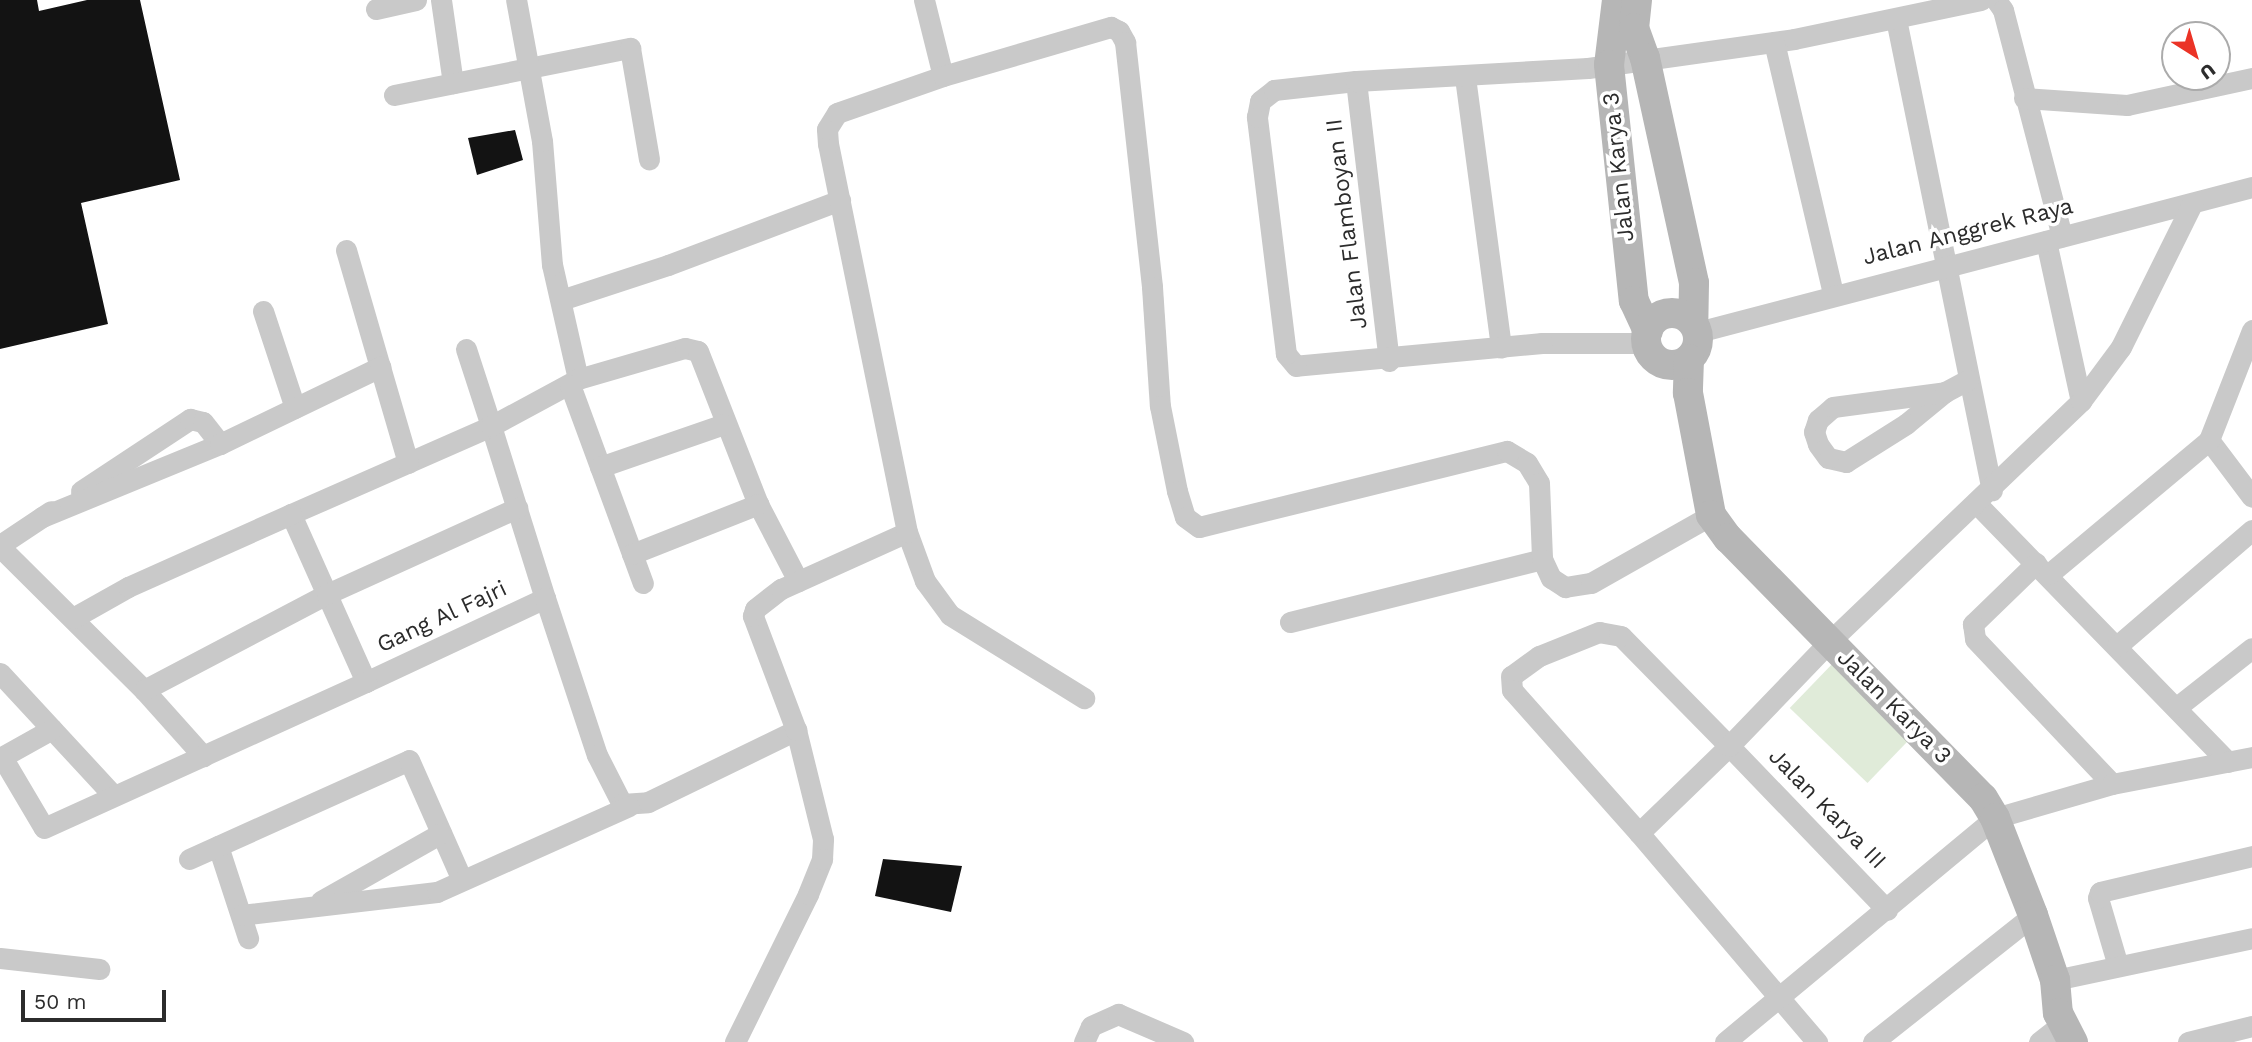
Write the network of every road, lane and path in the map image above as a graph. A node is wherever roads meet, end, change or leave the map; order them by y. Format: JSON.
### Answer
{"nodes":[{"id":1,"x":416,"y":0,"type":"edge"},
{"id":2,"x":441,"y":0,"type":"edge"},
{"id":3,"x":516,"y":0,"type":"edge"},
{"id":4,"x":924,"y":0,"type":"edge"},
{"id":5,"x":1617,"y":0,"type":"edge"},
{"id":6,"x":1637,"y":0,"type":"edge"},
{"id":7,"x":1981,"y":0,"type":"edge"},
{"id":8,"x":1996,"y":0,"type":"edge"},
{"id":9,"x":376,"y":9,"type":"dead end"},
{"id":10,"x":1895,"y":19,"type":"junction"},
{"id":11,"x":1774,"y":42,"type":"junction"},
{"id":12,"x":1646,"y":58,"type":"junction"},
{"id":13,"x":1609,"y":65,"type":"junction"},
{"id":14,"x":527,"y":66,"type":"junction"},
{"id":15,"x":943,"y":76,"type":"junction"},
{"id":16,"x":1465,"y":77,"type":"junction"},
{"id":17,"x":2252,"y":78,"type":"edge"},
{"id":18,"x":1356,"y":81,"type":"junction"},
{"id":19,"x":453,"y":83,"type":"junction"},
{"id":20,"x":394,"y":95,"type":"dead end"},
{"id":21,"x":2025,"y":98,"type":"junction"},
{"id":22,"x":649,"y":159,"type":"dead end"},
{"id":23,"x":2252,"y":187,"type":"edge"},
{"id":24,"x":840,"y":200,"type":"junction"},
{"id":25,"x":2192,"y":204,"type":"junction"},
{"id":26,"x":2054,"y":238,"type":"junction"},
{"id":27,"x":346,"y":250,"type":"dead end"},
{"id":28,"x":1947,"y":264,"type":"junction"},
{"id":29,"x":1833,"y":293,"type":"junction"},
{"id":30,"x":561,"y":300,"type":"junction"},
{"id":31,"x":264,"y":311,"type":"dead end"},
{"id":32,"x":2252,"y":330,"type":"edge"},
{"id":33,"x":1673,"y":341,"type":"junction"},
{"id":34,"x":1501,"y":348,"type":"junction"},
{"id":35,"x":466,"y":349,"type":"dead end"},
{"id":36,"x":1389,"y":361,"type":"junction"},
{"id":37,"x":380,"y":367,"type":"junction"},
{"id":38,"x":2243,"y":375,"type":"edge"},
{"id":39,"x":1968,"y":380,"type":"junction"},
{"id":40,"x":574,"y":382,"type":"junction"},
{"id":41,"x":1945,"y":391,"type":"junction"},
{"id":42,"x":2081,"y":401,"type":"junction"},
{"id":43,"x":295,"y":408,"type":"junction"},
{"id":44,"x":724,"y":424,"type":"junction"},
{"id":45,"x":491,"y":426,"type":"junction"},
{"id":46,"x":2209,"y":440,"type":"junction"},
{"id":47,"x":220,"y":444,"type":"junction"},
{"id":48,"x":408,"y":463,"type":"junction"},
{"id":49,"x":600,"y":467,"type":"junction"},
{"id":50,"x":1984,"y":497,"type":"junction"},
{"id":51,"x":2252,"y":497,"type":"edge"},
{"id":52,"x":758,"y":504,"type":"junction"},
{"id":53,"x":517,"y":508,"type":"junction"},
{"id":54,"x":291,"y":514,"type":"junction"},
{"id":55,"x":1711,"y":514,"type":"junction"},
{"id":56,"x":42,"y":517,"type":"junction"},
{"id":57,"x":2252,"y":530,"type":"edge"},
{"id":58,"x":907,"y":533,"type":"junction"},
{"id":59,"x":0,"y":546,"type":"edge"},
{"id":60,"x":632,"y":554,"type":"junction"},
{"id":61,"x":1542,"y":559,"type":"junction"},
{"id":62,"x":2042,"y":568,"type":"junction"},
{"id":63,"x":797,"y":581,"type":"junction"},
{"id":64,"x":643,"y":583,"type":"dead end"},
{"id":65,"x":327,"y":594,"type":"junction"},
{"id":66,"x":545,"y":597,"type":"junction"},
{"id":67,"x":73,"y":618,"type":"junction"},
{"id":68,"x":1290,"y":622,"type":"dead end"},
{"id":69,"x":1829,"y":642,"type":"junction"},
{"id":70,"x":2117,"y":646,"type":"junction"},
{"id":71,"x":2252,"y":648,"type":"edge"},
{"id":72,"x":0,"y":673,"type":"edge"},
{"id":73,"x":366,"y":682,"type":"junction"},
{"id":74,"x":144,"y":690,"type":"junction"},
{"id":75,"x":1084,"y":698,"type":"dead end"},
{"id":76,"x":2177,"y":707,"type":"junction"},
{"id":77,"x":52,"y":729,"type":"junction"},
{"id":78,"x":796,"y":730,"type":"junction"},
{"id":79,"x":1729,"y":746,"type":"junction"},
{"id":80,"x":203,"y":756,"type":"junction"},
{"id":81,"x":2252,"y":757,"type":"edge"},
{"id":82,"x":2228,"y":762,"type":"junction"},
{"id":83,"x":2112,"y":784,"type":"junction"},
{"id":84,"x":113,"y":795,"type":"junction"},
{"id":85,"x":629,"y":806,"type":"junction"},
{"id":86,"x":1996,"y":818,"type":"junction"},
{"id":87,"x":441,"y":833,"type":"junction"},
{"id":88,"x":1639,"y":833,"type":"junction"},
{"id":89,"x":218,"y":846,"type":"junction"},
{"id":90,"x":2252,"y":856,"type":"edge"},
{"id":91,"x":189,"y":859,"type":"dead end"},
{"id":92,"x":462,"y":880,"type":"junction"},
{"id":93,"x":311,"y":907,"type":"junction"},
{"id":94,"x":1887,"y":910,"type":"junction"},
{"id":95,"x":241,"y":915,"type":"junction"},
{"id":96,"x":2033,"y":915,"type":"junction"},
{"id":97,"x":248,"y":938,"type":"dead end"},
{"id":98,"x":2252,"y":938,"type":"edge"},
{"id":99,"x":0,"y":958,"type":"edge"},
{"id":100,"x":2118,"y":966,"type":"junction"},
{"id":101,"x":99,"y":969,"type":"dead end"},
{"id":102,"x":2055,"y":980,"type":"junction"},
{"id":103,"x":1778,"y":998,"type":"junction"},
{"id":104,"x":2252,"y":1026,"type":"edge"},
{"id":105,"x":2068,"y":1032,"type":"edge"},
{"id":106,"x":735,"y":1042,"type":"edge"},
{"id":107,"x":1084,"y":1042,"type":"edge"},
{"id":108,"x":1183,"y":1042,"type":"edge"},
{"id":109,"x":1725,"y":1042,"type":"edge"},
{"id":110,"x":1816,"y":1042,"type":"edge"},
{"id":111,"x":1873,"y":1042,"type":"edge"},
{"id":112,"x":2039,"y":1042,"type":"edge"},
{"id":113,"x":2188,"y":1042,"type":"edge"}],
"edges":[{"from":1,"to":9,"type":"street"},
{"from":2,"to":19,"type":"street"},
{"from":3,"to":14,"type":"street"},
{"from":4,"to":15,"type":"street"},
{"from":5,"to":13,"type":"street","name":"Jalan Karya 3"},
{"from":6,"to":12,"type":"street","name":"Jalan Karya 3"},
{"from":7,"to":10,"type":"street"},
{"from":8,"to":21,"type":"street"},
{"from":10,"to":11,"type":"street"},
{"from":10,"to":28,"type":"street"},
{"from":11,"to":12,"type":"street"},
{"from":11,"to":29,"type":"street"},
{"from":12,"to":13,"type":"street"},
{"from":12,"to":33,"type":"street","name":"Jalan Karya 3"},
{"from":13,"to":16,"type":"street"},
{"from":13,"to":33,"type":"street","name":"Jalan Karya 3"},
{"from":14,"to":19,"type":"street"},
{"from":14,"to":22,"type":"street"},
{"from":14,"to":30,"type":"street"},
{"from":15,"to":24,"type":"street"},
{"from":15,"to":61,"type":"street"},
{"from":16,"to":18,"type":"street"},
{"from":16,"to":34,"type":"street"},
{"from":17,"to":21,"type":"street"},
{"from":18,"to":36,"type":"street","name":"Jalan Flamboyan II"},
{"from":18,"to":36,"type":"street"},
{"from":19,"to":20,"type":"street"},
{"from":21,"to":26,"type":"street"},
{"from":23,"to":25,"type":"street","name":"Jalan Anggrek Raya"},
{"from":24,"to":30,"type":"street"},
{"from":24,"to":58,"type":"street"},
{"from":25,"to":26,"type":"street","name":"Jalan Anggrek Raya"},
{"from":25,"to":42,"type":"street"},
{"from":26,"to":28,"type":"street","name":"Jalan Anggrek Raya"},
{"from":26,"to":42,"type":"street"},
{"from":27,"to":37,"type":"street"},
{"from":28,"to":29,"type":"street","name":"Jalan Anggrek Raya"},
{"from":28,"to":39,"type":"street"},
{"from":29,"to":33,"type":"street","name":"Jalan Anggrek Raya"},
{"from":30,"to":40,"type":"street"},
{"from":31,"to":43,"type":"street"},
{"from":32,"to":38,"type":"street"},
{"from":33,"to":34,"type":"street"},
{"from":33,"to":55,"type":"street","name":"Jalan Karya 3"},
{"from":34,"to":36,"type":"street"},
{"from":35,"to":45,"type":"street","name":"Gang Al Fajri"},
{"from":37,"to":43,"type":"street"},
{"from":37,"to":48,"type":"street"},
{"from":38,"to":46,"type":"street"},
{"from":39,"to":41,"type":"street"},
{"from":39,"to":50,"type":"street"},
{"from":40,"to":44,"type":"street"},
{"from":40,"to":45,"type":"street"},
{"from":40,"to":49,"type":"street"},
{"from":41,"to":41,"type":"street"},
{"from":42,"to":50,"type":"street"},
{"from":43,"to":47,"type":"street"},
{"from":44,"to":49,"type":"street"},
{"from":44,"to":52,"type":"street"},
{"from":45,"to":48,"type":"street"},
{"from":45,"to":53,"type":"street","name":"Gang Al Fajri"},
{"from":46,"to":51,"type":"street"},
{"from":46,"to":62,"type":"street"},
{"from":47,"to":56,"type":"street"},
{"from":47,"to":56,"type":"street"},
{"from":48,"to":54,"type":"street"},
{"from":49,"to":60,"type":"street"},
{"from":50,"to":62,"type":"street"},
{"from":50,"to":69,"type":"street"},
{"from":52,"to":60,"type":"street"},
{"from":52,"to":63,"type":"street"},
{"from":53,"to":65,"type":"street"},
{"from":53,"to":66,"type":"street","name":"Gang Al Fajri"},
{"from":54,"to":65,"type":"street","name":"Gang Al Fajri"},
{"from":54,"to":67,"type":"street"},
{"from":55,"to":61,"type":"street"},
{"from":55,"to":69,"type":"street","name":"Jalan Karya 3"},
{"from":56,"to":59,"type":"street"},
{"from":57,"to":70,"type":"street"},
{"from":58,"to":63,"type":"street"},
{"from":58,"to":75,"type":"street"},
{"from":59,"to":67,"type":"street"},
{"from":60,"to":64,"type":"street"},
{"from":61,"to":68,"type":"street"},
{"from":62,"to":70,"type":"street"},
{"from":62,"to":83,"type":"street"},
{"from":63,"to":78,"type":"street"},
{"from":65,"to":73,"type":"street","name":"Gang Al Fajri"},
{"from":65,"to":74,"type":"street"},
{"from":66,"to":73,"type":"street","name":"Gang Al Fajri"},
{"from":66,"to":85,"type":"street"},
{"from":67,"to":74,"type":"street"},
{"from":69,"to":79,"type":"street"},
{"from":69,"to":86,"type":"street","name":"Jalan Karya 3"},
{"from":70,"to":76,"type":"street"},
{"from":71,"to":76,"type":"street"},
{"from":72,"to":77,"type":"street"},
{"from":73,"to":80,"type":"street"},
{"from":74,"to":80,"type":"street"},
{"from":76,"to":82,"type":"street"},
{"from":77,"to":84,"type":"street"},
{"from":77,"to":84,"type":"street"},
{"from":78,"to":85,"type":"street"},
{"from":78,"to":106,"type":"street"},
{"from":79,"to":88,"type":"street"},
{"from":79,"to":88,"type":"street","name":"Jalan Karya III"},
{"from":79,"to":94,"type":"street","name":"Jalan Karya III"},
{"from":80,"to":84,"type":"street"},
{"from":81,"to":82,"type":"street"},
{"from":82,"to":83,"type":"street"},
{"from":83,"to":86,"type":"street"},
{"from":85,"to":92,"type":"street"},
{"from":86,"to":94,"type":"street"},
{"from":86,"to":96,"type":"street","name":"Jalan Karya 3"},
{"from":87,"to":89,"type":"street"},
{"from":87,"to":92,"type":"street"},
{"from":87,"to":93,"type":"street"},
{"from":88,"to":103,"type":"street"},
{"from":89,"to":91,"type":"street"},
{"from":89,"to":95,"type":"street"},
{"from":90,"to":100,"type":"street"},
{"from":92,"to":93,"type":"street"},
{"from":93,"to":95,"type":"street"},
{"from":94,"to":103,"type":"street"},
{"from":95,"to":97,"type":"street"},
{"from":96,"to":102,"type":"street","name":"Jalan Karya 3"},
{"from":96,"to":111,"type":"street"},
{"from":98,"to":100,"type":"street"},
{"from":99,"to":101,"type":"street"},
{"from":100,"to":102,"type":"street"},
{"from":102,"to":105,"type":"street","name":"Jalan Karya 3"},
{"from":103,"to":109,"type":"street"},
{"from":103,"to":110,"type":"street"},
{"from":104,"to":113,"type":"street"},
{"from":105,"to":112,"type":"street"},
{"from":107,"to":108,"type":"street"}]}
